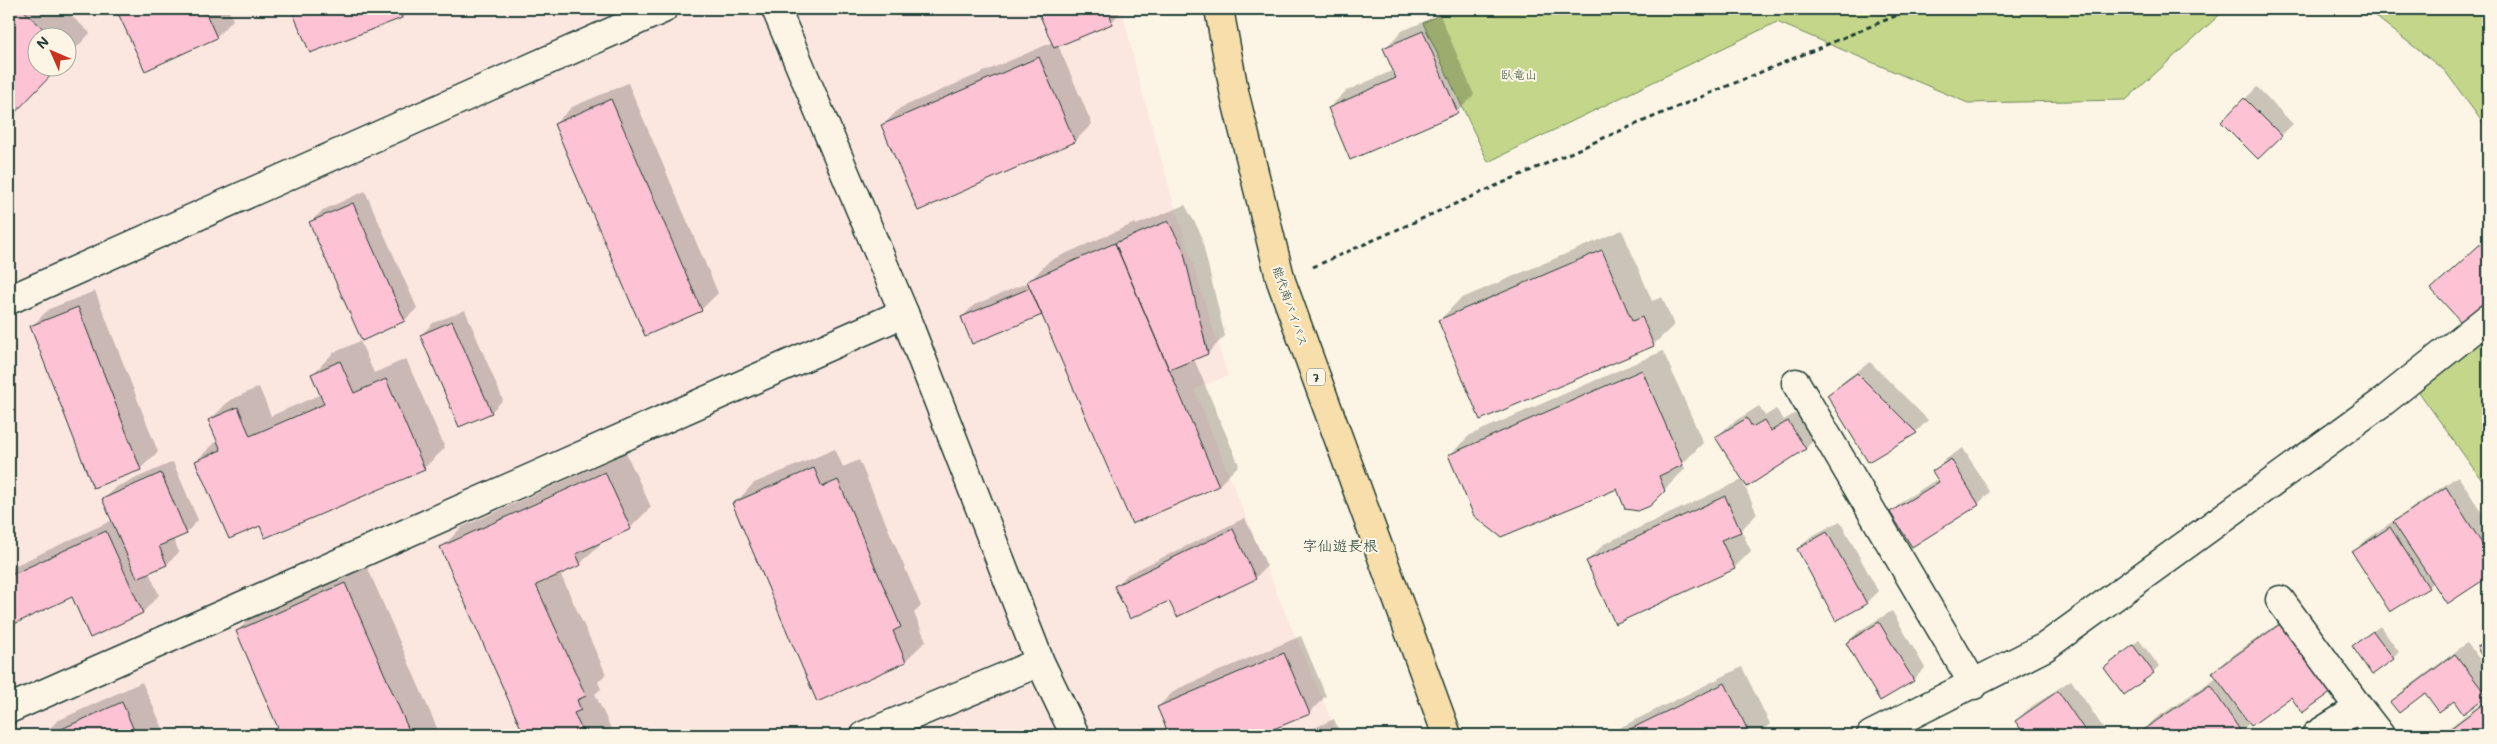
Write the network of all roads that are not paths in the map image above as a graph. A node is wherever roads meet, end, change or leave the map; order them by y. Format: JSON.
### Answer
{"nodes":[{"id":1,"x":662,"y":9,"type":"edge"},
{"id":2,"x":776,"y":9,"type":"edge"},
{"id":3,"x":1219,"y":9,"type":"edge"},
{"id":4,"x":9,"y":300,"type":"edge"},
{"id":5,"x":904,"y":314,"type":"junction"},
{"id":6,"x":2488,"y":318,"type":"edge"},
{"id":7,"x":1796,"y":383,"type":"dead end"},
{"id":8,"x":2280,"y":600,"type":"dead end"},
{"id":9,"x":1040,"y":662,"type":"junction"},
{"id":10,"x":1974,"y":685,"type":"junction"},
{"id":11,"x":2358,"y":708,"type":"junction"},
{"id":12,"x":9,"y":709,"type":"edge"},
{"id":13,"x":864,"y":735,"type":"edge"},
{"id":14,"x":1075,"y":735,"type":"edge"},
{"id":15,"x":1447,"y":735,"type":"edge"},
{"id":16,"x":1871,"y":735,"type":"edge"},
{"id":17,"x":2316,"y":735,"type":"edge"},
{"id":18,"x":2380,"y":735,"type":"edge"}],
"edges":[{"from":1,"to":4,"type":"street"},
{"from":2,"to":5,"type":"street"},
{"from":3,"to":15,"type":"highway","name":"能代南バイパス","number":"7"},
{"from":5,"to":9,"type":"street"},
{"from":5,"to":12,"type":"street"},
{"from":6,"to":10,"type":"street"},
{"from":7,"to":10,"type":"street"},
{"from":8,"to":11,"type":"street"},
{"from":9,"to":13,"type":"street"},
{"from":9,"to":14,"type":"street"},
{"from":10,"to":16,"type":"street"},
{"from":11,"to":17,"type":"street"},
{"from":11,"to":18,"type":"street"}]}
